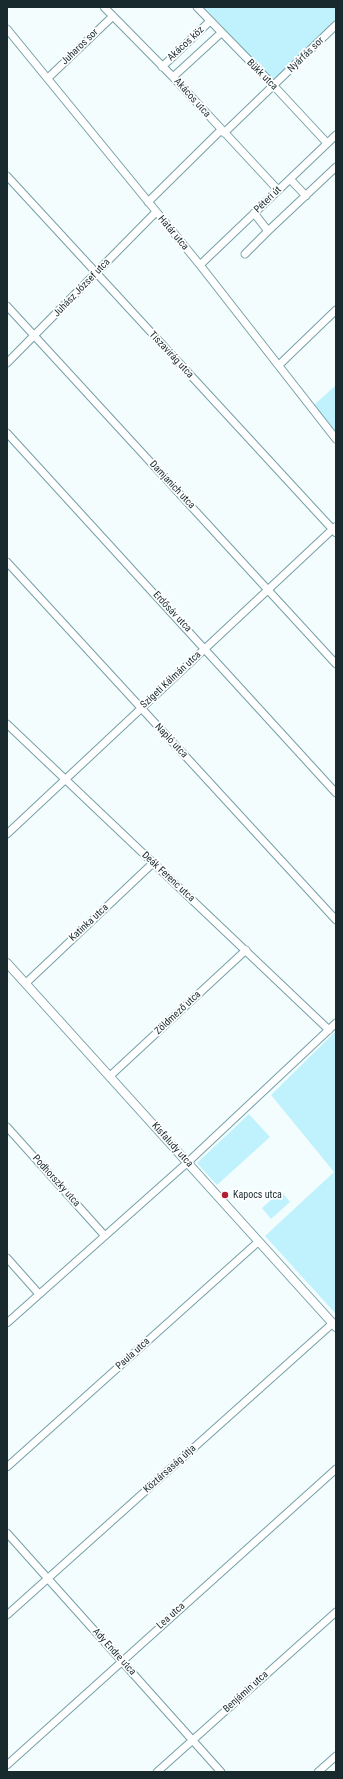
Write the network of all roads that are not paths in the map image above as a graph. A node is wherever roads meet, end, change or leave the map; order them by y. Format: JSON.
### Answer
{"nodes":[{"id":1,"x":197,"y":7,"type":"edge"},
{"id":2,"x":110,"y":10,"type":"edge"},
{"id":3,"x":210,"y":21,"type":"junction"},
{"id":4,"x":336,"y":26,"type":"edge"},
{"id":5,"x":7,"y":29,"type":"edge"},
{"id":6,"x":221,"y":33,"type":"junction"},
{"id":7,"x":162,"y":66,"type":"junction"},
{"id":8,"x":172,"y":77,"type":"junction"},
{"id":9,"x":48,"y":78,"type":"junction"},
{"id":10,"x":274,"y":86,"type":"junction"},
{"id":11,"x":222,"y":132,"type":"junction"},
{"id":12,"x":333,"y":140,"type":"edge"},
{"id":13,"x":336,"y":167,"type":"edge"},
{"id":14,"x":7,"y":176,"type":"edge"},
{"id":15,"x":290,"y":179,"type":"junction"},
{"id":16,"x":278,"y":190,"type":"junction"},
{"id":17,"x":306,"y":196,"type":"junction"},
{"id":18,"x":148,"y":202,"type":"junction"},
{"id":19,"x":156,"y":212,"type":"junction"},
{"id":20,"x":254,"y":213,"type":"junction"},
{"id":21,"x":268,"y":231,"type":"junction"},
{"id":22,"x":244,"y":254,"type":"dead end"},
{"id":23,"x":200,"y":264,"type":"junction"},
{"id":24,"x":96,"y":273,"type":"junction"},
{"id":25,"x":7,"y":306,"type":"edge"},
{"id":26,"x":336,"y":310,"type":"edge"},
{"id":27,"x":34,"y":336,"type":"junction"},
{"id":28,"x":7,"y":364,"type":"edge"},
{"id":29,"x":279,"y":365,"type":"junction"},
{"id":30,"x":7,"y":433,"type":"edge"},
{"id":31,"x":336,"y":439,"type":"edge"},
{"id":32,"x":335,"y":530,"type":"edge"},
{"id":33,"x":7,"y":562,"type":"edge"},
{"id":34,"x":269,"y":590,"type":"junction"},
{"id":35,"x":205,"y":648,"type":"junction"},
{"id":36,"x":336,"y":664,"type":"edge"},
{"id":37,"x":141,"y":709,"type":"junction"},
{"id":38,"x":7,"y":724,"type":"edge"},
{"id":39,"x":65,"y":779,"type":"junction"},
{"id":40,"x":336,"y":793,"type":"edge"},
{"id":41,"x":7,"y":834,"type":"edge"},
{"id":42,"x":153,"y":863,"type":"junction"},
{"id":43,"x":336,"y":920,"type":"edge"},
{"id":44,"x":246,"y":950,"type":"junction"},
{"id":45,"x":7,"y":963,"type":"edge"},
{"id":46,"x":26,"y":983,"type":"junction"},
{"id":47,"x":336,"y":1023,"type":"edge"},
{"id":48,"x":329,"y":1030,"type":"junction"},
{"id":49,"x":110,"y":1076,"type":"junction"},
{"id":50,"x":7,"y":1127,"type":"edge"},
{"id":51,"x":188,"y":1162,"type":"junction"},
{"id":52,"x":105,"y":1236,"type":"junction"},
{"id":53,"x":258,"y":1242,"type":"junction"},
{"id":54,"x":7,"y":1258,"type":"edge"},
{"id":55,"x":39,"y":1294,"type":"junction"},
{"id":56,"x":7,"y":1323,"type":"edge"},
{"id":57,"x":334,"y":1325,"type":"edge"},
{"id":58,"x":7,"y":1467,"type":"edge"},
{"id":59,"x":336,"y":1469,"type":"edge"},
{"id":60,"x":7,"y":1533,"type":"edge"},
{"id":61,"x":48,"y":1579,"type":"junction"},
{"id":62,"x":336,"y":1612,"type":"edge"},
{"id":63,"x":7,"y":1615,"type":"edge"},
{"id":64,"x":122,"y":1660,"type":"junction"},
{"id":65,"x":192,"y":1740,"type":"junction"},
{"id":66,"x":336,"y":1756,"type":"edge"},
{"id":67,"x":7,"y":1765,"type":"edge"},
{"id":68,"x":157,"y":1772,"type":"edge"},
{"id":69,"x":221,"y":1772,"type":"edge"},
{"id":70,"x":318,"y":1772,"type":"edge"}],
"edges":[{"from":1,"to":3,"type":"street","name":"Bükk utca"},
{"from":2,"to":7,"type":"street","name":"Akácos utca"},
{"from":2,"to":9,"type":"street","name":"Juharos sor"},
{"from":3,"to":6,"type":"street","name":"Bükk utca"},
{"from":3,"to":7,"type":"street","name":"Akácos köz"},
{"from":4,"to":10,"type":"street","name":"Nyárfás sor"},
{"from":5,"to":9,"type":"street","name":"Határ utca"},
{"from":6,"to":8,"type":"street","name":"Akácos köz"},
{"from":6,"to":10,"type":"street","name":"Bükk utca"},
{"from":7,"to":8,"type":"street","name":"Akácos utca"},
{"from":8,"to":11,"type":"street","name":"Akácos utca"},
{"from":9,"to":18,"type":"street","name":"Határ utca"},
{"from":10,"to":11,"type":"street","name":"Nyárfás sor"},
{"from":10,"to":12,"type":"street","name":"Bükk utca"},
{"from":11,"to":16,"type":"street","name":"Akácos utca"},
{"from":11,"to":18,"type":"street","name":"Nyárfás sor"},
{"from":12,"to":15,"type":"street","name":"Péteri út"},
{"from":13,"to":17,"type":"street"},
{"from":14,"to":24,"type":"street","name":"Tiszavirág utca"},
{"from":15,"to":16,"type":"street","name":"Péteri út"},
{"from":15,"to":17,"type":"street"},
{"from":16,"to":20,"type":"street","name":"Péteri út"},
{"from":17,"to":21,"type":"street"},
{"from":18,"to":19,"type":"street","name":"Határ utca"},
{"from":19,"to":23,"type":"street","name":"Határ utca"},
{"from":19,"to":24,"type":"street","name":"Juhász József utca"},
{"from":20,"to":21,"type":"street"},
{"from":20,"to":23,"type":"street","name":"Péteri út"},
{"from":21,"to":22,"type":"street"},
{"from":23,"to":29,"type":"street","name":"Határ utca"},
{"from":24,"to":27,"type":"street","name":"Juhász József utca"},
{"from":24,"to":32,"type":"street","name":"Tiszavirág utca"},
{"from":25,"to":27,"type":"street","name":"Damjanich utca"},
{"from":26,"to":29,"type":"street"},
{"from":27,"to":28,"type":"street","name":"Juhász József utca"},
{"from":27,"to":34,"type":"street","name":"Damjanich utca"},
{"from":29,"to":31,"type":"street","name":"Határ utca"},
{"from":30,"to":35,"type":"street","name":"Erdősáv utca"},
{"from":32,"to":34,"type":"street","name":"Szigeti Kálmán utca"},
{"from":33,"to":37,"type":"street","name":"Napló utca"},
{"from":34,"to":35,"type":"street","name":"Szigeti Kálmán utca"},
{"from":34,"to":36,"type":"street","name":"Damjanich utca"},
{"from":35,"to":37,"type":"street","name":"Szigeti Kálmán utca"},
{"from":35,"to":40,"type":"street","name":"Erdősáv utca"},
{"from":37,"to":39,"type":"street","name":"Szigeti Kálmán utca"},
{"from":37,"to":43,"type":"street","name":"Napló utca"},
{"from":38,"to":39,"type":"street","name":"Deák Ferenc utca"},
{"from":39,"to":41,"type":"street","name":"Szigeti Kálmán utca"},
{"from":39,"to":42,"type":"street","name":"Deák Ferenc utca"},
{"from":42,"to":44,"type":"street","name":"Deák Ferenc utca"},
{"from":42,"to":46,"type":"street","name":"Katinka utca"},
{"from":44,"to":48,"type":"street","name":"Deák Ferenc utca"},
{"from":44,"to":49,"type":"street","name":"Zöldmező utca"},
{"from":45,"to":46,"type":"street","name":"Kisfaludy utca"},
{"from":46,"to":49,"type":"street","name":"Kisfaludy utca"},
{"from":47,"to":48,"type":"street"},
{"from":48,"to":51,"type":"street"},
{"from":49,"to":51,"type":"street","name":"Kisfaludy utca"},
{"from":50,"to":52,"type":"street","name":"Podhorszky utca"},
{"from":51,"to":52,"type":"street"},
{"from":51,"to":53,"type":"street","name":"Kisfaludy utca"},
{"from":52,"to":55,"type":"street"},
{"from":53,"to":57,"type":"street","name":"Kisfaludy utca"},
{"from":53,"to":58,"type":"street","name":"Paula utca"},
{"from":54,"to":55,"type":"street"},
{"from":55,"to":56,"type":"street"},
{"from":57,"to":61,"type":"street","name":"Köztársaság útja"},
{"from":59,"to":64,"type":"street","name":"Lea utca"},
{"from":60,"to":61,"type":"street","name":"Ady Endre utca"},
{"from":61,"to":63,"type":"street","name":"Köztársaság útja"},
{"from":61,"to":64,"type":"street","name":"Ady Endre utca"},
{"from":62,"to":65,"type":"street","name":"Benjámin utca"},
{"from":64,"to":65,"type":"street","name":"Ady Endre utca"},
{"from":64,"to":67,"type":"street","name":"Lea utca"},
{"from":65,"to":68,"type":"street","name":"Benjámin utca"},
{"from":65,"to":69,"type":"street","name":"Ady Endre utca"},
{"from":66,"to":70,"type":"street"}]}
